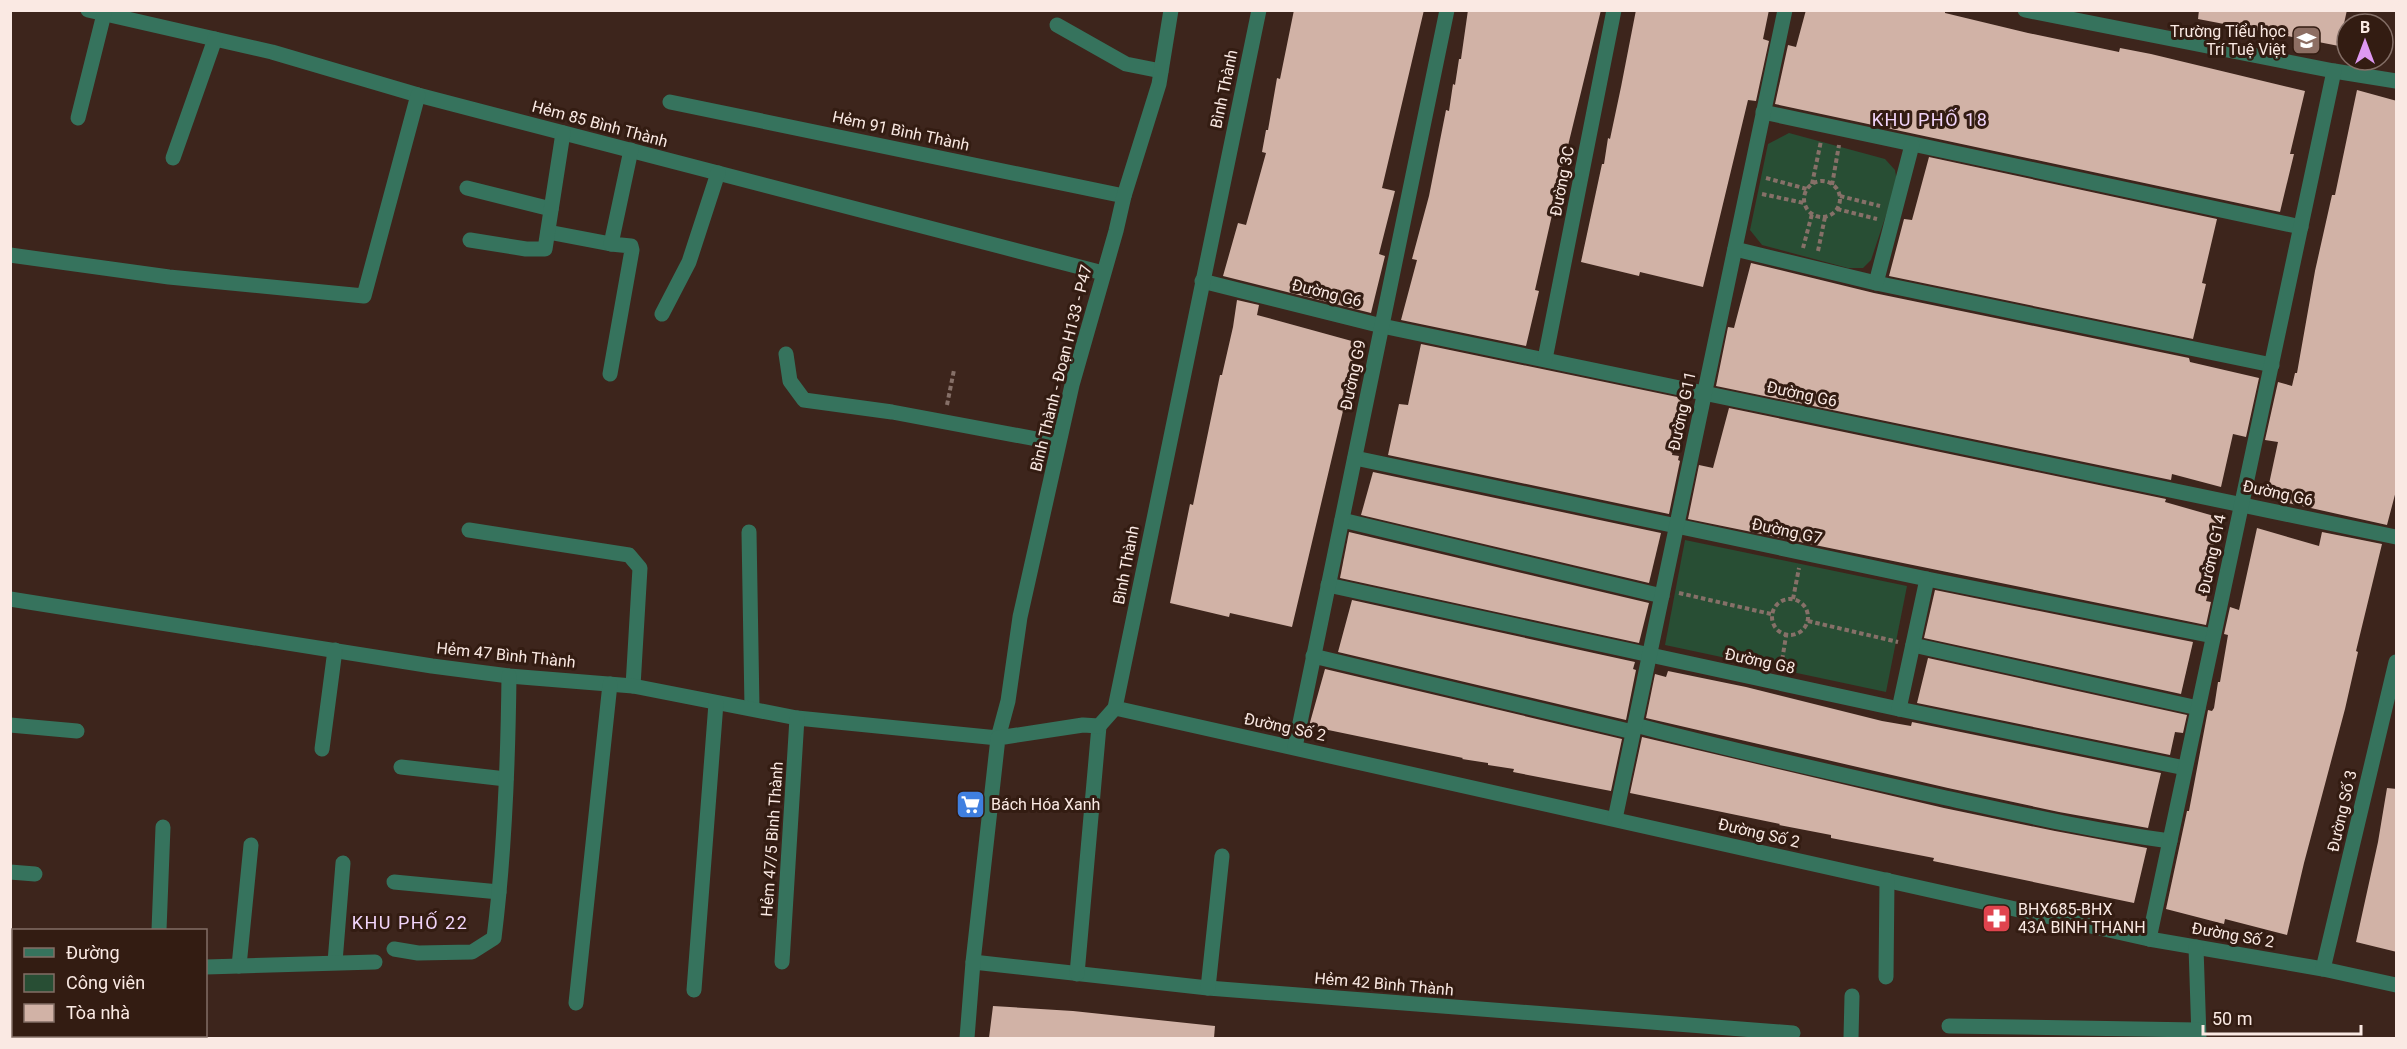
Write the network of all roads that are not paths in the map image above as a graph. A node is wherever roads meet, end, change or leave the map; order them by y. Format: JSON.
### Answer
{"nodes":[{"id":1,"x":88,"y":10,"type":"edge"},
{"id":2,"x":1171,"y":10,"type":"edge"},
{"id":3,"x":1259,"y":10,"type":"edge"},
{"id":4,"x":1447,"y":10,"type":"edge"},
{"id":5,"x":1614,"y":10,"type":"edge"},
{"id":6,"x":1785,"y":10,"type":"edge"},
{"id":7,"x":2025,"y":10,"type":"edge"},
{"id":8,"x":104,"y":14,"type":"junction"},
{"id":9,"x":2088,"y":16,"type":"edge"},
{"id":10,"x":1057,"y":25,"type":"dead end"},
{"id":11,"x":215,"y":39,"type":"junction"},
{"id":12,"x":1161,"y":71,"type":"junction"},
{"id":13,"x":2334,"y":71,"type":"junction"},
{"id":14,"x":2397,"y":81,"type":"edge"},
{"id":15,"x":418,"y":95,"type":"junction"},
{"id":16,"x":670,"y":102,"type":"dead end"},
{"id":17,"x":1764,"y":112,"type":"junction"},
{"id":18,"x":78,"y":118,"type":"dead end"},
{"id":19,"x":563,"y":133,"type":"junction"},
{"id":20,"x":1912,"y":145,"type":"junction"},
{"id":21,"x":631,"y":150,"type":"junction"},
{"id":22,"x":172,"y":158,"type":"dead end"},
{"id":23,"x":718,"y":173,"type":"junction"},
{"id":24,"x":467,"y":188,"type":"dead end"},
{"id":25,"x":1124,"y":196,"type":"junction"},
{"id":26,"x":551,"y":210,"type":"junction"},
{"id":27,"x":2301,"y":226,"type":"junction"},
{"id":28,"x":548,"y":232,"type":"junction"},
{"id":29,"x":470,"y":240,"type":"dead end"},
{"id":30,"x":611,"y":244,"type":"junction"},
{"id":31,"x":1735,"y":249,"type":"junction"},
{"id":32,"x":10,"y":255,"type":"edge"},
{"id":33,"x":1103,"y":273,"type":"junction"},
{"id":34,"x":1202,"y":281,"type":"junction"},
{"id":35,"x":1876,"y":283,"type":"junction"},
{"id":36,"x":662,"y":314,"type":"dead end"},
{"id":37,"x":1382,"y":326,"type":"junction"},
{"id":38,"x":786,"y":354,"type":"dead end"},
{"id":39,"x":1545,"y":359,"type":"junction"},
{"id":40,"x":2272,"y":364,"type":"junction"},
{"id":41,"x":610,"y":374,"type":"dead end"},
{"id":42,"x":1705,"y":392,"type":"junction"},
{"id":43,"x":1058,"y":443,"type":"junction"},
{"id":44,"x":1355,"y":458,"type":"junction"},
{"id":45,"x":2242,"y":504,"type":"junction"},
{"id":46,"x":1342,"y":520,"type":"junction"},
{"id":47,"x":1677,"y":526,"type":"junction"},
{"id":48,"x":469,"y":530,"type":"dead end"},
{"id":49,"x":749,"y":532,"type":"dead end"},
{"id":50,"x":2397,"y":537,"type":"edge"},
{"id":51,"x":1928,"y":579,"type":"junction"},
{"id":52,"x":1328,"y":585,"type":"junction"},
{"id":53,"x":1663,"y":593,"type":"junction"},
{"id":54,"x":10,"y":599,"type":"edge"},
{"id":55,"x":2213,"y":636,"type":"junction"},
{"id":56,"x":1913,"y":645,"type":"junction"},
{"id":57,"x":335,"y":650,"type":"junction"},
{"id":58,"x":1649,"y":655,"type":"junction"},
{"id":59,"x":1313,"y":656,"type":"junction"},
{"id":60,"x":2397,"y":662,"type":"edge"},
{"id":61,"x":509,"y":676,"type":"junction"},
{"id":62,"x":610,"y":684,"type":"junction"},
{"id":63,"x":633,"y":686,"type":"junction"},
{"id":64,"x":716,"y":703,"type":"junction"},
{"id":65,"x":752,"y":708,"type":"junction"},
{"id":66,"x":1115,"y":708,"type":"junction"},
{"id":67,"x":2198,"y":708,"type":"junction"},
{"id":68,"x":1899,"y":710,"type":"junction"},
{"id":69,"x":797,"y":718,"type":"junction"},
{"id":70,"x":10,"y":725,"type":"edge"},
{"id":71,"x":1099,"y":726,"type":"junction"},
{"id":72,"x":1634,"y":729,"type":"junction"},
{"id":73,"x":77,"y":731,"type":"dead end"},
{"id":74,"x":999,"y":738,"type":"junction"},
{"id":75,"x":1295,"y":747,"type":"junction"},
{"id":76,"x":322,"y":750,"type":"dead end"},
{"id":77,"x":401,"y":766,"type":"dead end"},
{"id":78,"x":2185,"y":768,"type":"junction"},
{"id":79,"x":506,"y":779,"type":"junction"},
{"id":80,"x":1615,"y":819,"type":"junction"},
{"id":81,"x":163,"y":827,"type":"dead end"},
{"id":82,"x":2170,"y":841,"type":"junction"},
{"id":83,"x":251,"y":845,"type":"dead end"},
{"id":84,"x":1222,"y":856,"type":"dead end"},
{"id":85,"x":343,"y":863,"type":"dead end"},
{"id":86,"x":10,"y":872,"type":"edge"},
{"id":87,"x":35,"y":874,"type":"dead end"},
{"id":88,"x":1887,"y":880,"type":"junction"},
{"id":89,"x":394,"y":882,"type":"dead end"},
{"id":90,"x":499,"y":892,"type":"junction"},
{"id":91,"x":159,"y":929,"type":"edge"},
{"id":92,"x":2149,"y":939,"type":"junction"},
{"id":93,"x":2196,"y":947,"type":"junction"},
{"id":94,"x":394,"y":949,"type":"dead end"},
{"id":95,"x":335,"y":962,"type":"junction"},
{"id":96,"x":375,"y":962,"type":"dead end"},
{"id":97,"x":782,"y":962,"type":"dead end"},
{"id":98,"x":973,"y":962,"type":"junction"},
{"id":99,"x":239,"y":966,"type":"junction"},
{"id":100,"x":207,"y":967,"type":"edge"},
{"id":101,"x":2323,"y":969,"type":"junction"},
{"id":102,"x":1077,"y":974,"type":"junction"},
{"id":103,"x":1886,"y":977,"type":"dead end"},
{"id":104,"x":2397,"y":986,"type":"edge"},
{"id":105,"x":1208,"y":988,"type":"junction"},
{"id":106,"x":694,"y":990,"type":"dead end"},
{"id":107,"x":1852,"y":996,"type":"dead end"},
{"id":108,"x":576,"y":1003,"type":"dead end"},
{"id":109,"x":1949,"y":1026,"type":"dead end"},
{"id":110,"x":1793,"y":1033,"type":"dead end"},
{"id":111,"x":2198,"y":1034,"type":"edge"},
{"id":112,"x":967,"y":1038,"type":"edge"},
{"id":113,"x":1851,"y":1038,"type":"edge"}],
"edges":[{"from":1,"to":8,"type":"street","name":"Hẻm 85 Bình Thành"},
{"from":2,"to":12,"type":"street","name":"Bình Thành - Đoạn H133 - P47"},
{"from":3,"to":34,"type":"street","name":"Bình Thành"},
{"from":4,"to":37,"type":"street","name":"Đường G9"},
{"from":5,"to":39,"type":"street","name":"Đường 3C"},
{"from":6,"to":17,"type":"street","name":"Đường G11"},
{"from":7,"to":9,"type":"street"},
{"from":8,"to":11,"type":"street","name":"Hẻm 85 Bình Thành"},
{"from":8,"to":18,"type":"street"},
{"from":9,"to":13,"type":"street"},
{"from":10,"to":12,"type":"street"},
{"from":11,"to":15,"type":"street","name":"Hẻm 85 Bình Thành"},
{"from":11,"to":22,"type":"street"},
{"from":12,"to":25,"type":"street","name":"Bình Thành - Đoạn H133 - P47"},
{"from":13,"to":14,"type":"street"},
{"from":13,"to":27,"type":"street","name":"Đường G14"},
{"from":15,"to":19,"type":"street","name":"Hẻm 85 Bình Thành"},
{"from":15,"to":32,"type":"street"},
{"from":16,"to":25,"type":"street","name":"Hẻm 91 Bình Thành"},
{"from":17,"to":20,"type":"street"},
{"from":17,"to":31,"type":"street","name":"Đường G11"},
{"from":19,"to":21,"type":"street","name":"Hẻm 85 Bình Thành"},
{"from":19,"to":26,"type":"street"},
{"from":20,"to":27,"type":"street"},
{"from":20,"to":35,"type":"street"},
{"from":21,"to":23,"type":"street","name":"Hẻm 85 Bình Thành"},
{"from":21,"to":30,"type":"street"},
{"from":23,"to":33,"type":"street","name":"Hẻm 85 Bình Thành"},
{"from":23,"to":36,"type":"street"},
{"from":24,"to":26,"type":"street"},
{"from":25,"to":33,"type":"street","name":"Bình Thành - Đoạn H133 - P47"},
{"from":26,"to":28,"type":"street"},
{"from":27,"to":40,"type":"street","name":"Đường G14"},
{"from":28,"to":29,"type":"street"},
{"from":28,"to":30,"type":"street"},
{"from":30,"to":41,"type":"street"},
{"from":31,"to":35,"type":"street"},
{"from":31,"to":42,"type":"street","name":"Đường G11"},
{"from":33,"to":43,"type":"street","name":"Bình Thành - Đoạn H133 - P47"},
{"from":34,"to":37,"type":"street","name":"Đường G6"},
{"from":34,"to":66,"type":"street","name":"Bình Thành"},
{"from":35,"to":40,"type":"street"},
{"from":37,"to":39,"type":"street","name":"Đường G6"},
{"from":37,"to":44,"type":"street","name":"Đường G9"},
{"from":38,"to":43,"type":"street"},
{"from":39,"to":42,"type":"street","name":"Đường G6"},
{"from":40,"to":45,"type":"street","name":"Đường G14"},
{"from":42,"to":45,"type":"street","name":"Đường G6"},
{"from":42,"to":47,"type":"street","name":"Đường G11"},
{"from":43,"to":74,"type":"street","name":"Bình Thành - Đoạn H133 - P47"},
{"from":44,"to":46,"type":"street","name":"Đường G9"},
{"from":44,"to":47,"type":"street","name":"Đường G7"},
{"from":45,"to":50,"type":"street","name":"Đường G6"},
{"from":45,"to":55,"type":"street","name":"Đường G14"},
{"from":46,"to":52,"type":"street","name":"Đường G9"},
{"from":46,"to":53,"type":"street"},
{"from":47,"to":51,"type":"street","name":"Đường G7"},
{"from":47,"to":53,"type":"street","name":"Đường G11"},
{"from":48,"to":63,"type":"street"},
{"from":49,"to":65,"type":"street"},
{"from":51,"to":55,"type":"street","name":"Đường G7"},
{"from":51,"to":56,"type":"street"},
{"from":52,"to":58,"type":"street","name":"Đường G8"},
{"from":52,"to":59,"type":"street","name":"Đường G9"},
{"from":53,"to":58,"type":"street","name":"Đường G11"},
{"from":54,"to":57,"type":"street","name":"Hẻm 47 Bình Thành"},
{"from":55,"to":67,"type":"street","name":"Đường G14"},
{"from":56,"to":67,"type":"street"},
{"from":56,"to":68,"type":"street"},
{"from":57,"to":61,"type":"street","name":"Hẻm 47 Bình Thành"},
{"from":57,"to":76,"type":"street"},
{"from":58,"to":68,"type":"street","name":"Đường G8"},
{"from":58,"to":72,"type":"street","name":"Đường G11"},
{"from":59,"to":72,"type":"street"},
{"from":59,"to":75,"type":"street","name":"Đường G9"},
{"from":60,"to":101,"type":"street","name":"Đường Số 3"},
{"from":61,"to":62,"type":"street","name":"Hẻm 47 Bình Thành"},
{"from":61,"to":79,"type":"street"},
{"from":62,"to":63,"type":"street","name":"Hẻm 47 Bình Thành"},
{"from":62,"to":108,"type":"street"},
{"from":63,"to":64,"type":"street","name":"Hẻm 47 Bình Thành"},
{"from":64,"to":65,"type":"street","name":"Hẻm 47 Bình Thành"},
{"from":64,"to":106,"type":"street"},
{"from":65,"to":69,"type":"street","name":"Hẻm 47 Bình Thành"},
{"from":66,"to":71,"type":"street"},
{"from":66,"to":75,"type":"street","name":"Đường Số 2"},
{"from":67,"to":78,"type":"street","name":"Đường G14"},
{"from":68,"to":78,"type":"street","name":"Đường G8"},
{"from":69,"to":74,"type":"street","name":"Hẻm 47 Bình Thành"},
{"from":69,"to":97,"type":"street","name":"Hẻm 47/5 Bình Thành"},
{"from":70,"to":73,"type":"street"},
{"from":71,"to":74,"type":"street"},
{"from":71,"to":102,"type":"street"},
{"from":72,"to":80,"type":"street","name":"Đường G11"},
{"from":72,"to":82,"type":"street"},
{"from":74,"to":98,"type":"street"},
{"from":75,"to":80,"type":"street","name":"Đường Số 2"},
{"from":77,"to":79,"type":"street"},
{"from":78,"to":82,"type":"street","name":"Đường G14"},
{"from":79,"to":90,"type":"street"},
{"from":80,"to":88,"type":"street","name":"Đường Số 2"},
{"from":81,"to":91,"type":"street"},
{"from":82,"to":92,"type":"street","name":"Đường G14"},
{"from":83,"to":99,"type":"street"},
{"from":84,"to":105,"type":"street"},
{"from":85,"to":95,"type":"street"},
{"from":86,"to":87,"type":"street"},
{"from":88,"to":92,"type":"street","name":"Đường Số 2"},
{"from":88,"to":103,"type":"street"},
{"from":89,"to":90,"type":"street"},
{"from":90,"to":94,"type":"street"},
{"from":92,"to":93,"type":"street","name":"Đường Số 2"},
{"from":93,"to":101,"type":"street","name":"Đường Số 2"},
{"from":93,"to":111,"type":"street"},
{"from":95,"to":96,"type":"street"},
{"from":95,"to":99,"type":"street"},
{"from":98,"to":102,"type":"street","name":"Hẻm 42 Bình Thành"},
{"from":98,"to":112,"type":"street"},
{"from":99,"to":100,"type":"street"},
{"from":101,"to":104,"type":"street","name":"Đường Số 2"},
{"from":102,"to":105,"type":"street","name":"Hẻm 42 Bình Thành"},
{"from":105,"to":110,"type":"street","name":"Hẻm 42 Bình Thành"},
{"from":107,"to":113,"type":"street"},
{"from":109,"to":111,"type":"street"}]}
